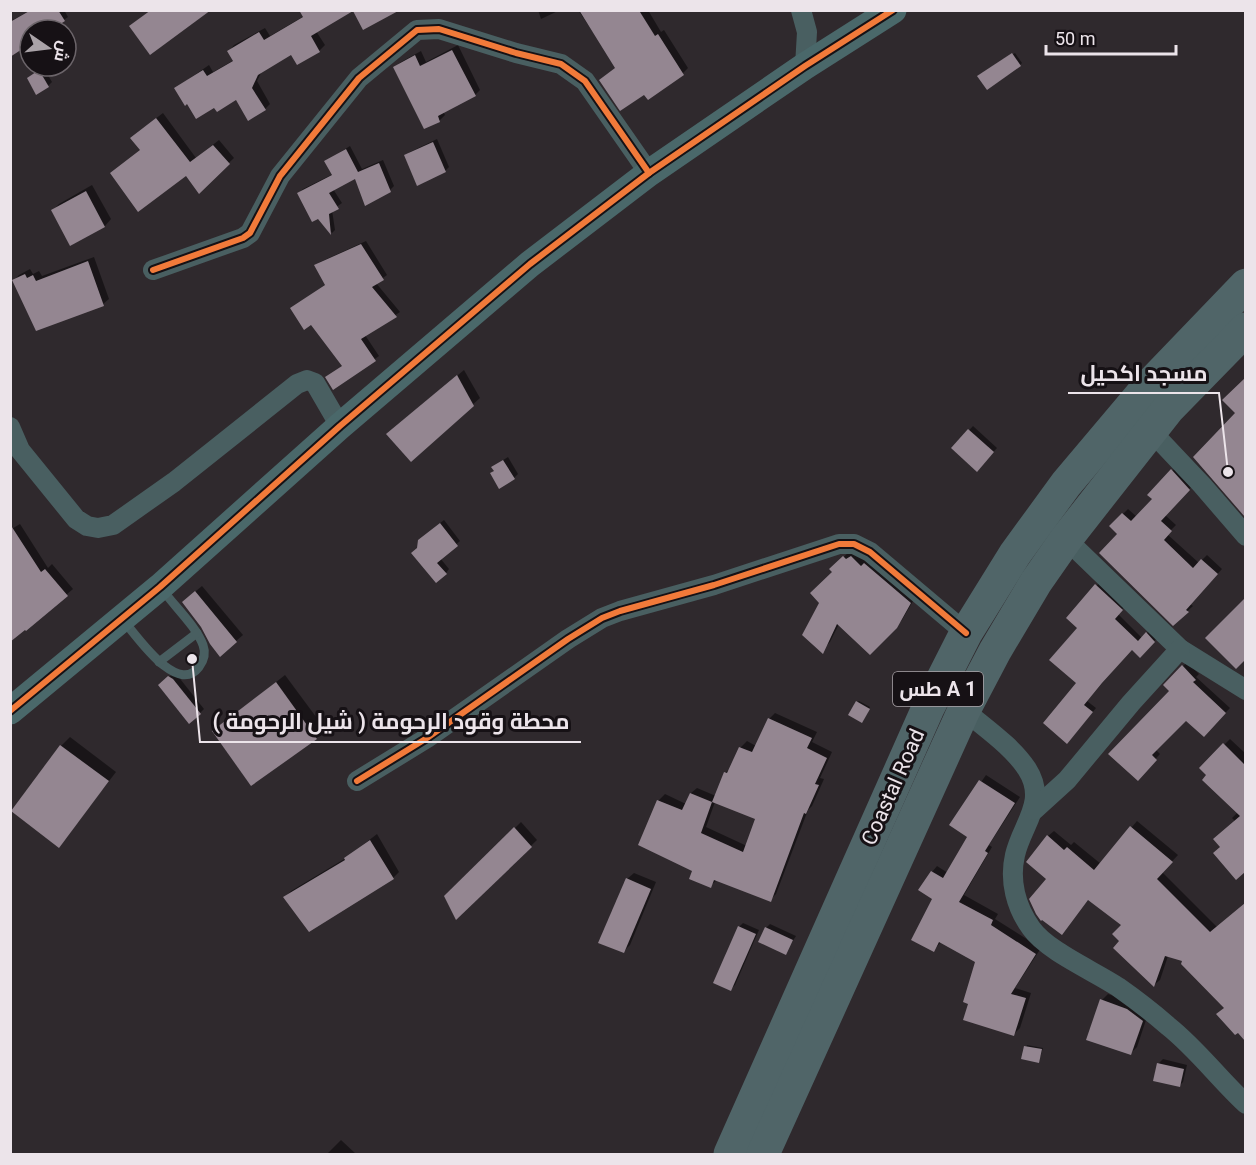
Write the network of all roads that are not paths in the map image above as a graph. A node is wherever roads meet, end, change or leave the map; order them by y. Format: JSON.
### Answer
{"nodes":[{"id":1,"x":801,"y":10,"type":"edge"},
{"id":2,"x":893,"y":10,"type":"edge"},
{"id":3,"x":805,"y":66,"type":"junction"},
{"id":4,"x":649,"y":173,"type":"junction"},
{"id":5,"x":153,"y":270,"type":"dead end"},
{"id":6,"x":1245,"y":285,"type":"edge"},
{"id":7,"x":1245,"y":329,"type":"edge"},
{"id":8,"x":340,"y":426,"type":"junction"},
{"id":9,"x":10,"y":427,"type":"edge"},
{"id":10,"x":1151,"y":431,"type":"junction"},
{"id":11,"x":1245,"y":536,"type":"edge"},
{"id":12,"x":1066,"y":539,"type":"junction"},
{"id":13,"x":160,"y":587,"type":"junction"},
{"id":14,"x":121,"y":617,"type":"junction"},
{"id":15,"x":197,"y":633,"type":"junction"},
{"id":16,"x":966,"y":633,"type":"junction"},
{"id":17,"x":1180,"y":649,"type":"junction"},
{"id":18,"x":159,"y":662,"type":"junction"},
{"id":19,"x":1245,"y":690,"type":"edge"},
{"id":20,"x":964,"y":710,"type":"junction"},
{"id":21,"x":10,"y":711,"type":"edge"},
{"id":22,"x":357,"y":781,"type":"dead end"},
{"id":23,"x":1034,"y":810,"type":"junction"},
{"id":24,"x":1245,"y":1104,"type":"edge"},
{"id":25,"x":730,"y":1155,"type":"edge"},
{"id":26,"x":764,"y":1155,"type":"edge"}],
"edges":[{"from":1,"to":3,"type":"street"},
{"from":2,"to":3,"type":"street"},
{"from":3,"to":4,"type":"street"},
{"from":4,"to":5,"type":"street"},
{"from":4,"to":8,"type":"street"},
{"from":6,"to":16,"type":"highway","name":"Coastal Road","number":"طس A 1"},
{"from":7,"to":10,"type":"highway","name":"Coastal Road","number":"طس A 1"},
{"from":8,"to":9,"type":"street"},
{"from":8,"to":13,"type":"street"},
{"from":10,"to":11,"type":"street"},
{"from":10,"to":12,"type":"highway","name":"Coastal Road","number":"طس A 1"},
{"from":12,"to":17,"type":"street"},
{"from":12,"to":20,"type":"highway","name":"Coastal Road","number":"طس A 1"},
{"from":13,"to":14,"type":"street"},
{"from":13,"to":15,"type":"lane"},
{"from":14,"to":18,"type":"lane"},
{"from":14,"to":21,"type":"street"},
{"from":15,"to":18,"type":"lane"},
{"from":15,"to":18,"type":"lane"},
{"from":16,"to":22,"type":"street"},
{"from":16,"to":25,"type":"highway","name":"Coastal Road","number":"طس A 1"},
{"from":17,"to":19,"type":"street"},
{"from":17,"to":23,"type":"street"},
{"from":20,"to":23,"type":"street"},
{"from":20,"to":26,"type":"highway","name":"Coastal Road","number":"طس A 1"},
{"from":23,"to":24,"type":"street"}]}
